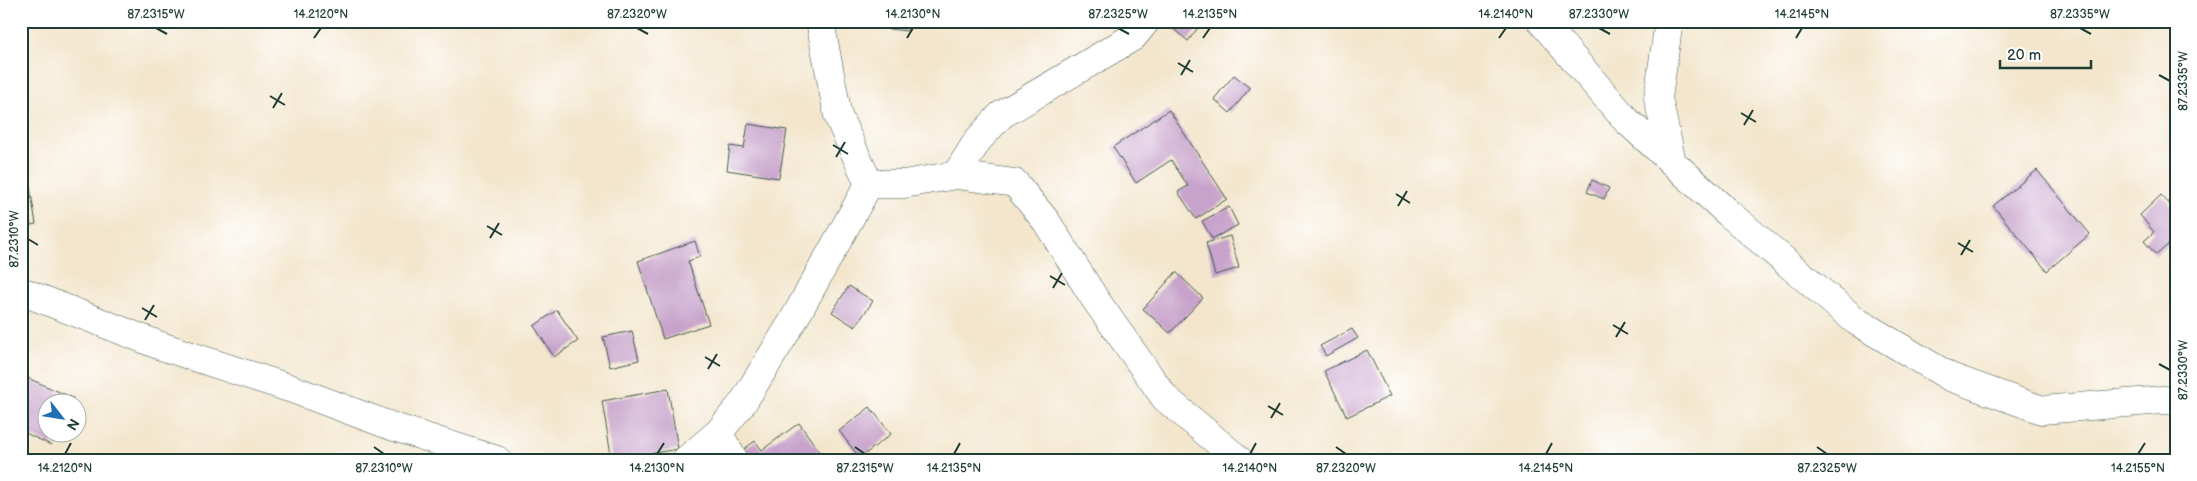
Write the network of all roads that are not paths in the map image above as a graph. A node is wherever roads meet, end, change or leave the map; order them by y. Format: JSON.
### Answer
{"nodes":[{"id":1,"x":820,"y":21,"type":"edge"},
{"id":2,"x":1146,"y":21,"type":"edge"},
{"id":3,"x":1541,"y":21,"type":"edge"},
{"id":4,"x":1669,"y":21,"type":"edge"},
{"id":5,"x":1672,"y":162,"type":"junction"},
{"id":6,"x":956,"y":175,"type":"junction"},
{"id":7,"x":869,"y":184,"type":"junction"},
{"id":8,"x":21,"y":291,"type":"edge"},
{"id":9,"x":2176,"y":401,"type":"edge"},
{"id":10,"x":718,"y":433,"type":"junction"},
{"id":11,"x":497,"y":460,"type":"edge"},
{"id":12,"x":686,"y":460,"type":"edge"},
{"id":13,"x":734,"y":460,"type":"edge"},
{"id":14,"x":1240,"y":460,"type":"edge"}],
"edges":[{"from":1,"to":7,"type":"street"},
{"from":2,"to":6,"type":"street"},
{"from":3,"to":5,"type":"street"},
{"from":4,"to":5,"type":"street"},
{"from":5,"to":9,"type":"street"},
{"from":6,"to":7,"type":"street"},
{"from":6,"to":14,"type":"street"},
{"from":7,"to":10,"type":"street"},
{"from":8,"to":11,"type":"street"},
{"from":10,"to":12,"type":"street"},
{"from":10,"to":13,"type":"street"}]}
